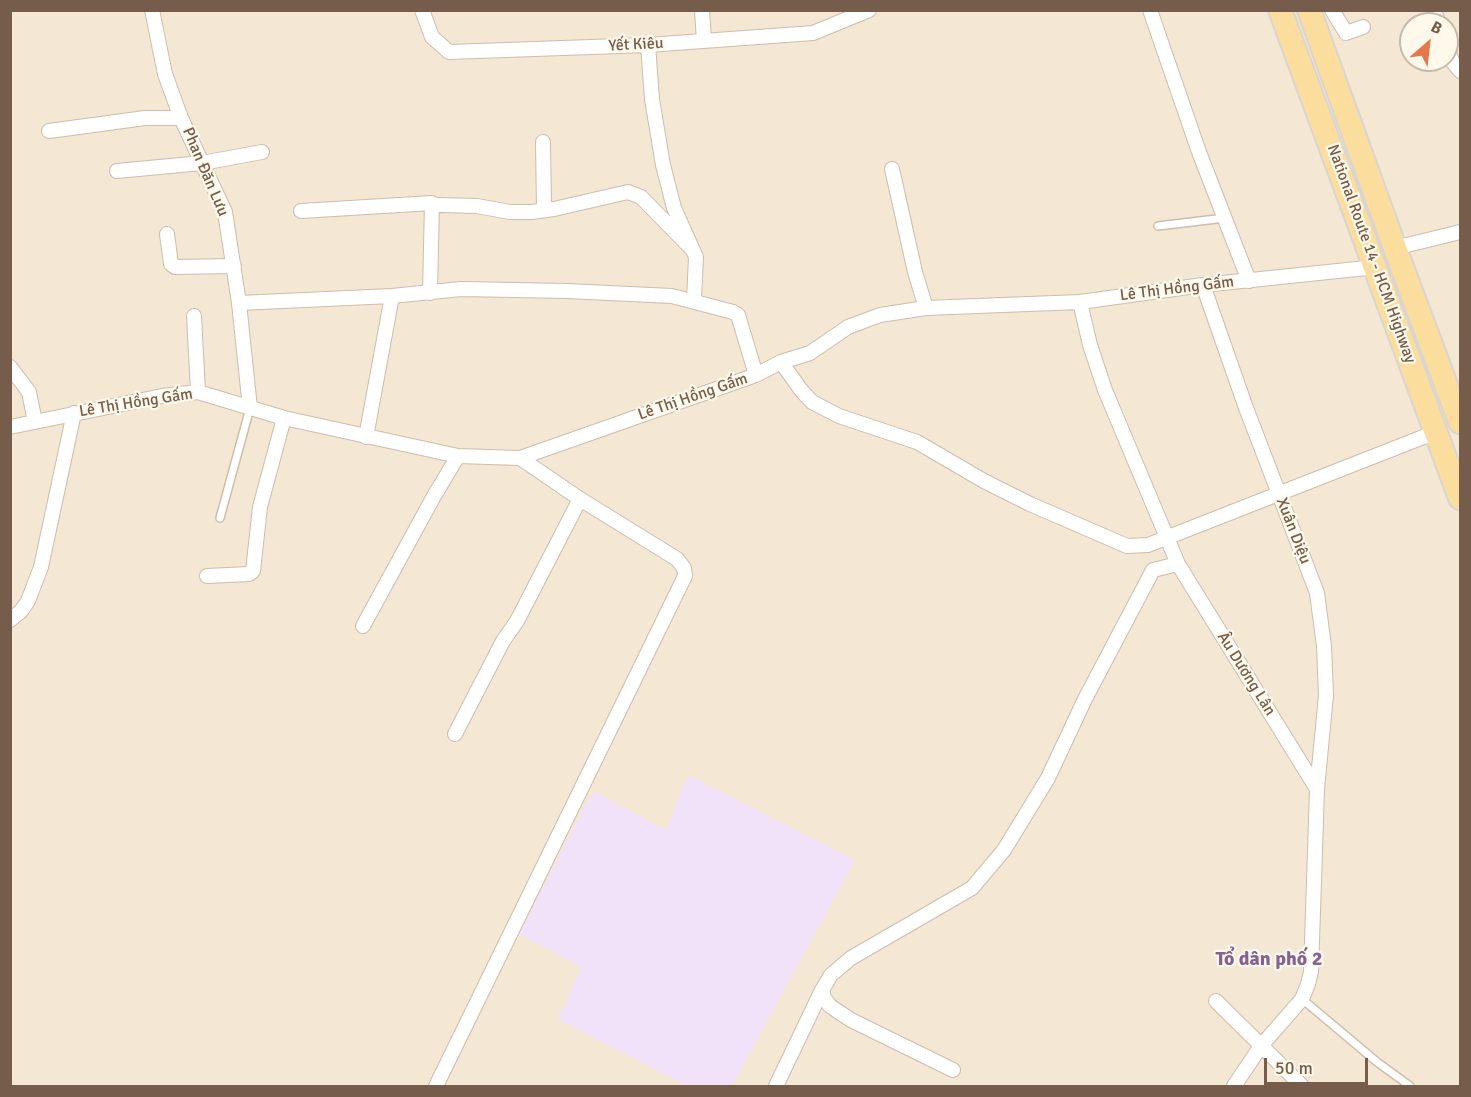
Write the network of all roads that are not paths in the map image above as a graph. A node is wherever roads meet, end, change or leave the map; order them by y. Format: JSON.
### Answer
{"nodes":[{"id":1,"x":152,"y":10,"type":"edge"},
{"id":2,"x":422,"y":10,"type":"edge"},
{"id":3,"x":702,"y":10,"type":"edge"},
{"id":4,"x":869,"y":10,"type":"edge"},
{"id":5,"x":1150,"y":10,"type":"edge"},
{"id":6,"x":1281,"y":10,"type":"edge"},
{"id":7,"x":1332,"y":10,"type":"edge"},
{"id":8,"x":1310,"y":11,"type":"edge"},
{"id":9,"x":834,"y":17,"type":"edge"},
{"id":10,"x":1363,"y":27,"type":"dead end"},
{"id":11,"x":704,"y":41,"type":"junction"},
{"id":12,"x":648,"y":45,"type":"junction"},
{"id":13,"x":181,"y":118,"type":"junction"},
{"id":14,"x":49,"y":131,"type":"dead end"},
{"id":15,"x":543,"y":142,"type":"dead end"},
{"id":16,"x":262,"y":152,"type":"dead end"},
{"id":17,"x":202,"y":163,"type":"junction"},
{"id":18,"x":892,"y":169,"type":"dead end"},
{"id":19,"x":117,"y":171,"type":"dead end"},
{"id":20,"x":438,"y":205,"type":"dead end"},
{"id":21,"x":301,"y":210,"type":"dead end"},
{"id":22,"x":544,"y":210,"type":"junction"},
{"id":23,"x":1225,"y":218,"type":"junction"},
{"id":24,"x":1158,"y":226,"type":"dead end"},
{"id":25,"x":1461,"y":232,"type":"edge"},
{"id":26,"x":167,"y":234,"type":"dead end"},
{"id":27,"x":691,"y":248,"type":"junction"},
{"id":28,"x":1395,"y":248,"type":"junction"},
{"id":29,"x":234,"y":266,"type":"junction"},
{"id":30,"x":1376,"y":267,"type":"junction"},
{"id":31,"x":1250,"y":281,"type":"junction"},
{"id":32,"x":1203,"y":285,"type":"junction"},
{"id":33,"x":430,"y":293,"type":"junction"},
{"id":34,"x":392,"y":296,"type":"junction"},
{"id":35,"x":694,"y":300,"type":"junction"},
{"id":36,"x":1080,"y":302,"type":"junction"},
{"id":37,"x":239,"y":303,"type":"junction"},
{"id":38,"x":926,"y":308,"type":"junction"},
{"id":39,"x":194,"y":316,"type":"dead end"},
{"id":40,"x":781,"y":362,"type":"junction"},
{"id":41,"x":10,"y":367,"type":"edge"},
{"id":42,"x":756,"y":375,"type":"junction"},
{"id":43,"x":198,"y":392,"type":"junction"},
{"id":44,"x":250,"y":408,"type":"junction"},
{"id":45,"x":74,"y":413,"type":"junction"},
{"id":46,"x":284,"y":418,"type":"junction"},
{"id":47,"x":35,"y":422,"type":"junction"},
{"id":48,"x":1461,"y":422,"type":"edge"},
{"id":49,"x":10,"y":427,"type":"edge"},
{"id":50,"x":1436,"y":432,"type":"junction"},
{"id":51,"x":366,"y":437,"type":"junction"},
{"id":52,"x":458,"y":456,"type":"junction"},
{"id":53,"x":520,"y":458,"type":"junction"},
{"id":54,"x":1278,"y":493,"type":"junction"},
{"id":55,"x":1461,"y":498,"type":"edge"},
{"id":56,"x":580,"y":499,"type":"junction"},
{"id":57,"x":220,"y":518,"type":"dead end"},
{"id":58,"x":1166,"y":537,"type":"junction"},
{"id":59,"x":1178,"y":564,"type":"junction"},
{"id":60,"x":207,"y":576,"type":"dead end"},
{"id":61,"x":10,"y":620,"type":"edge"},
{"id":62,"x":363,"y":626,"type":"dead end"},
{"id":63,"x":455,"y":734,"type":"dead end"},
{"id":64,"x":1317,"y":789,"type":"junction"},
{"id":65,"x":822,"y":990,"type":"junction"},
{"id":66,"x":1302,"y":999,"type":"junction"},
{"id":67,"x":1216,"y":1001,"type":"dead end"},
{"id":68,"x":1261,"y":1046,"type":"junction"},
{"id":69,"x":953,"y":1070,"type":"dead end"},
{"id":70,"x":436,"y":1086,"type":"edge"},
{"id":71,"x":776,"y":1086,"type":"edge"},
{"id":72,"x":1234,"y":1086,"type":"edge"},
{"id":73,"x":1302,"y":1086,"type":"edge"},
{"id":74,"x":1410,"y":1086,"type":"edge"}],
"edges":[{"from":1,"to":13,"type":"street","name":"Phan Đăn Lưu"},
{"from":2,"to":12,"type":"street","name":"Yết Kiêu"},
{"from":3,"to":11,"type":"street"},
{"from":4,"to":9,"type":"street","name":"Yết Kiêu"},
{"from":5,"to":23,"type":"street"},
{"from":6,"to":30,"type":"main road","name":"National Route 14 - HCM Highway"},
{"from":7,"to":10,"type":"street"},
{"from":8,"to":28,"type":"main road","name":"National Route 14 - HCM Highway"},
{"from":9,"to":11,"type":"street","name":"Yết Kiêu"},
{"from":11,"to":12,"type":"street","name":"Yết Kiêu"},
{"from":12,"to":27,"type":"street"},
{"from":13,"to":14,"type":"street"},
{"from":13,"to":17,"type":"street","name":"Phan Đăn Lưu"},
{"from":15,"to":22,"type":"street"},
{"from":16,"to":17,"type":"street"},
{"from":17,"to":19,"type":"street"},
{"from":17,"to":29,"type":"street","name":"Phan Đăn Lưu"},
{"from":18,"to":38,"type":"street"},
{"from":20,"to":22,"type":"street"},
{"from":21,"to":33,"type":"street"},
{"from":22,"to":27,"type":"street"},
{"from":23,"to":24,"type":"lane"},
{"from":23,"to":31,"type":"street"},
{"from":25,"to":28,"type":"street"},
{"from":26,"to":29,"type":"street"},
{"from":27,"to":35,"type":"street"},
{"from":28,"to":48,"type":"main road","name":"National Route 14 - HCM Highway"},
{"from":29,"to":37,"type":"street","name":"Phan Đăn Lưu"},
{"from":30,"to":31,"type":"street","name":"Lê Thị Hồng Gấm"},
{"from":30,"to":50,"type":"main road","name":"National Route 14 - HCM Highway"},
{"from":31,"to":32,"type":"street","name":"Lê Thị Hồng Gấm"},
{"from":32,"to":36,"type":"street","name":"Lê Thị Hồng Gấm"},
{"from":32,"to":54,"type":"street","name":"Xuân Diệu"},
{"from":33,"to":34,"type":"street"},
{"from":33,"to":35,"type":"street"},
{"from":34,"to":37,"type":"street"},
{"from":34,"to":51,"type":"street"},
{"from":35,"to":42,"type":"street"},
{"from":36,"to":38,"type":"street","name":"Lê Thị Hồng Gấm"},
{"from":36,"to":58,"type":"street","name":"Âu Dương Lân"},
{"from":37,"to":44,"type":"street","name":"Phan Đăn Lưu"},
{"from":38,"to":40,"type":"street","name":"Lê Thị Hồng Gấm"},
{"from":39,"to":43,"type":"street"},
{"from":40,"to":42,"type":"street","name":"Lê Thị Hồng Gấm"},
{"from":40,"to":58,"type":"street"},
{"from":41,"to":47,"type":"street"},
{"from":42,"to":53,"type":"street","name":"Lê Thị Hồng Gấm"},
{"from":43,"to":44,"type":"street","name":"Lê Thị Hồng Gấm"},
{"from":43,"to":45,"type":"street","name":"Lê Thị Hồng Gấm"},
{"from":44,"to":46,"type":"street","name":"Lê Thị Hồng Gấm"},
{"from":44,"to":57,"type":"lane"},
{"from":45,"to":47,"type":"street","name":"Lê Thị Hồng Gấm"},
{"from":45,"to":61,"type":"street"},
{"from":46,"to":51,"type":"street","name":"Lê Thị Hồng Gấm"},
{"from":46,"to":60,"type":"street"},
{"from":47,"to":49,"type":"street","name":"Lê Thị Hồng Gấm"},
{"from":50,"to":54,"type":"street"},
{"from":50,"to":55,"type":"main road","name":"National Route 14 - HCM Highway"},
{"from":51,"to":52,"type":"street","name":"Lê Thị Hồng Gấm"},
{"from":52,"to":53,"type":"street","name":"Lê Thị Hồng Gấm"},
{"from":52,"to":62,"type":"street"},
{"from":53,"to":56,"type":"street"},
{"from":54,"to":58,"type":"street"},
{"from":54,"to":64,"type":"street","name":"Xuân Diệu"},
{"from":56,"to":63,"type":"street"},
{"from":56,"to":70,"type":"street"},
{"from":58,"to":59,"type":"street","name":"Âu Dương Lân"},
{"from":59,"to":64,"type":"street","name":"Âu Dương Lân"},
{"from":59,"to":65,"type":"street"},
{"from":64,"to":66,"type":"street"},
{"from":65,"to":69,"type":"street"},
{"from":65,"to":71,"type":"street"},
{"from":66,"to":68,"type":"street"},
{"from":66,"to":74,"type":"lane"},
{"from":67,"to":68,"type":"street"},
{"from":68,"to":72,"type":"street"},
{"from":68,"to":73,"type":"street"}]}
